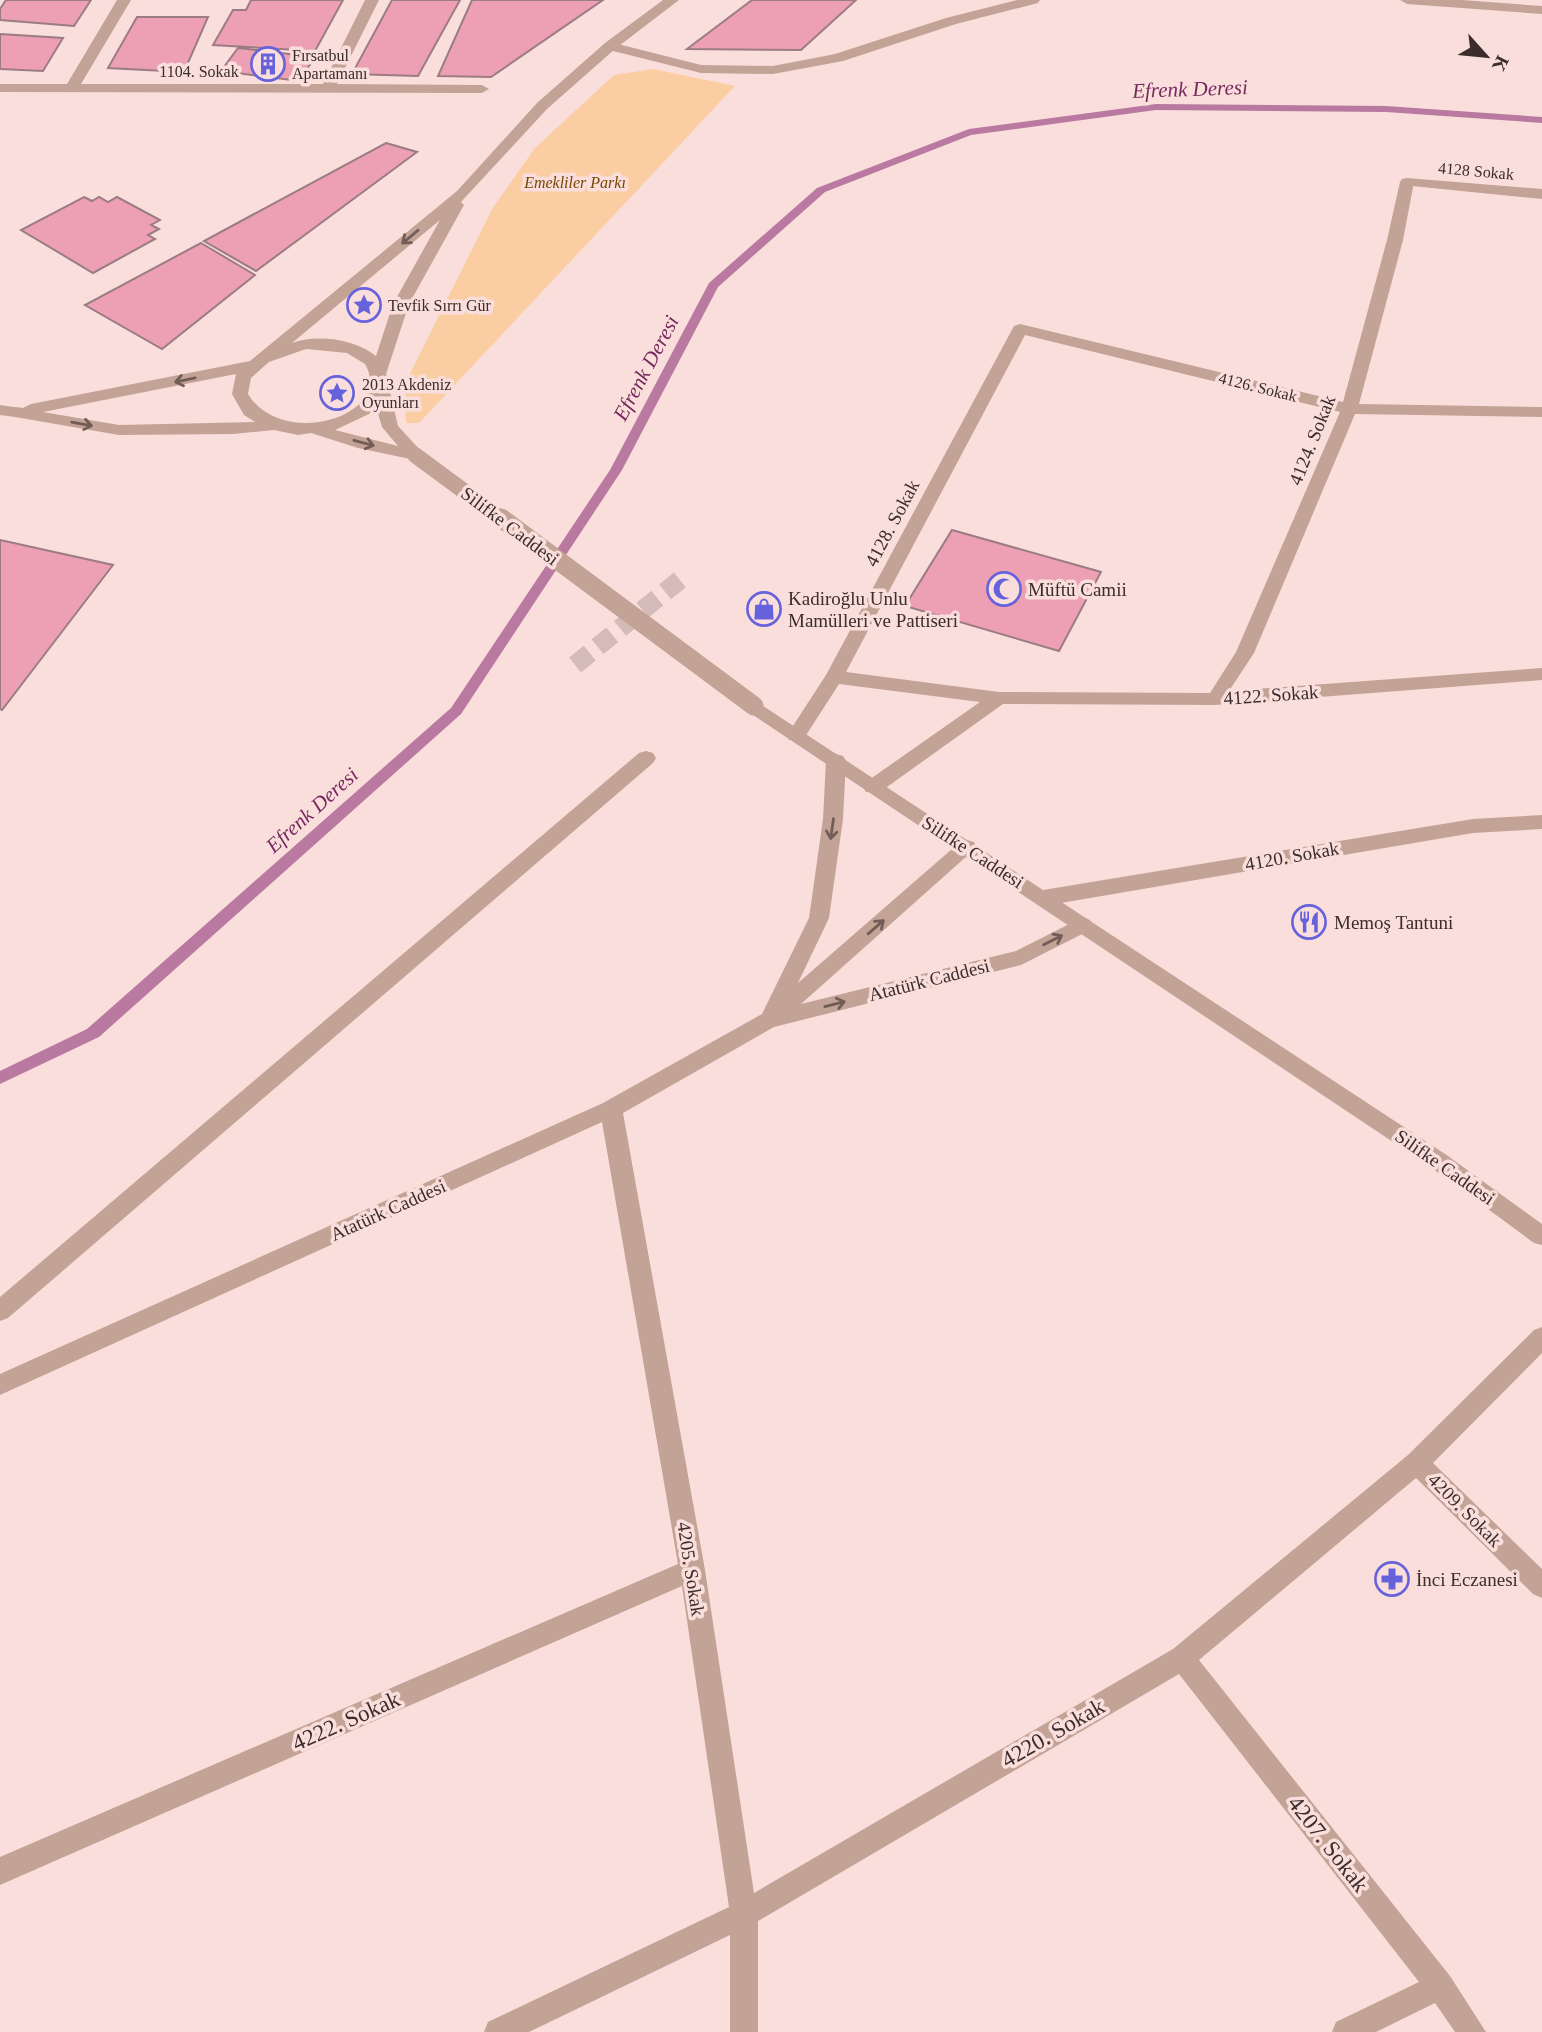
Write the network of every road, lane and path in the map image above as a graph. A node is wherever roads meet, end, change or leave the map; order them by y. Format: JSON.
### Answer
{"nodes":[{"id":1,"x":124,"y":0,"type":"edge"},
{"id":2,"x":372,"y":0,"type":"edge"},
{"id":3,"x":672,"y":0,"type":"edge"},
{"id":4,"x":1033,"y":0,"type":"edge"},
{"id":5,"x":1407,"y":0,"type":"edge"},
{"id":6,"x":1498,"y":3,"type":"edge"},
{"id":7,"x":1542,"y":10,"type":"edge"},
{"id":8,"x":610,"y":46,"type":"junction"},
{"id":9,"x":328,"y":88,"type":"junction"},
{"id":10,"x":0,"y":89,"type":"edge"},
{"id":11,"x":482,"y":89,"type":"dead end"},
{"id":12,"x":70,"y":90,"type":"junction"},
{"id":13,"x":1407,"y":182,"type":"joint"},
{"id":14,"x":462,"y":194,"type":"junction"},
{"id":15,"x":1542,"y":194,"type":"edge"},
{"id":16,"x":1020,"y":329,"type":"joint"},
{"id":17,"x":266,"y":356,"type":"junction"},
{"id":18,"x":252,"y":366,"type":"junction"},
{"id":19,"x":379,"y":379,"type":"junction"},
{"id":20,"x":1349,"y":409,"type":"junction"},
{"id":21,"x":8,"y":411,"type":"edge"},
{"id":22,"x":1542,"y":412,"type":"edge"},
{"id":23,"x":272,"y":425,"type":"junction"},
{"id":24,"x":314,"y":428,"type":"junction"},
{"id":25,"x":415,"y":455,"type":"junction"},
{"id":26,"x":1542,"y":674,"type":"edge"},
{"id":27,"x":834,"y":677,"type":"junction"},
{"id":28,"x":999,"y":698,"type":"junction"},
{"id":29,"x":1215,"y":699,"type":"junction"},
{"id":30,"x":796,"y":734,"type":"junction"},
{"id":31,"x":646,"y":758,"type":"dead end"},
{"id":32,"x":836,"y":761,"type":"junction"},
{"id":33,"x":873,"y":787,"type":"junction"},
{"id":34,"x":1542,"y":822,"type":"edge"},
{"id":35,"x":967,"y":848,"type":"junction"},
{"id":36,"x":1043,"y":898,"type":"junction"},
{"id":37,"x":1083,"y":925,"type":"junction"},
{"id":38,"x":769,"y":1020,"type":"junction"},
{"id":39,"x":611,"y":1109,"type":"junction"},
{"id":40,"x":1542,"y":1236,"type":"edge"},
{"id":41,"x":0,"y":1311,"type":"edge"},
{"id":42,"x":1542,"y":1337,"type":"edge"},
{"id":43,"x":0,"y":1385,"type":"edge"},
{"id":44,"x":1417,"y":1462,"type":"junction"},
{"id":45,"x":692,"y":1570,"type":"junction"},
{"id":46,"x":1542,"y":1587,"type":"edge"},
{"id":47,"x":1182,"y":1658,"type":"junction"},
{"id":48,"x":0,"y":1871,"type":"edge"},
{"id":49,"x":744,"y":1914,"type":"junction"},
{"id":50,"x":1440,"y":1986,"type":"junction"},
{"id":51,"x":498,"y":2032,"type":"edge"},
{"id":52,"x":744,"y":2032,"type":"edge"},
{"id":53,"x":1346,"y":2032,"type":"edge"},
{"id":54,"x":1472,"y":2032,"type":"edge"}],
"edges":[{"from":1,"to":12,"type":"street"},
{"from":2,"to":9,"type":"street"},
{"from":3,"to":8,"type":"street"},
{"from":4,"to":8,"type":"street"},
{"from":5,"to":6,"type":"street"},
{"from":6,"to":7,"type":"street"},
{"from":8,"to":14,"type":"street"},
{"from":9,"to":11,"type":"street","name":"1104. Sokak"},
{"from":9,"to":12,"type":"street","name":"1104. Sokak"},
{"from":10,"to":12,"type":"street","name":"1104. Sokak"},
{"from":13,"to":15,"type":"street","name":"4128 Sokak"},
{"from":13,"to":20,"type":"street","name":"4124. Sokak"},
{"from":14,"to":17,"type":"street","one_way":true},
{"from":14,"to":19,"type":"street"},
{"from":16,"to":20,"type":"street","name":"4126. Sokak"},
{"from":16,"to":27,"type":"street","name":"4128. Sokak"},
{"from":17,"to":18,"type":"street"},
{"from":17,"to":19,"type":"street"},
{"from":18,"to":21,"type":"street","one_way":true},
{"from":18,"to":23,"type":"street"},
{"from":19,"to":24,"type":"street"},
{"from":19,"to":25,"type":"street"},
{"from":20,"to":22,"type":"street","name":"4126. Sokak"},
{"from":20,"to":29,"type":"street","name":"4124. Sokak"},
{"from":21,"to":23,"type":"street","one_way":true},
{"from":23,"to":24,"type":"street"},
{"from":24,"to":25,"type":"street","one_way":true},
{"from":25,"to":30,"type":"street","name":"Silifke Caddesi","bridge":true},
{"from":26,"to":29,"type":"street","name":"4122. Sokak"},
{"from":27,"to":28,"type":"street","name":"4122. Sokak"},
{"from":27,"to":30,"type":"street","name":"4128. Sokak"},
{"from":28,"to":29,"type":"street","name":"4122. Sokak"},
{"from":28,"to":33,"type":"street"},
{"from":30,"to":32,"type":"street","name":"Silifke Caddesi"},
{"from":31,"to":41,"type":"street"},
{"from":32,"to":33,"type":"street","name":"Silifke Caddesi"},
{"from":32,"to":38,"type":"street","one_way":true},
{"from":33,"to":35,"type":"street","name":"Silifke Caddesi"},
{"from":34,"to":36,"type":"street","name":"4120. Sokak"},
{"from":35,"to":36,"type":"street","name":"Silifke Caddesi"},
{"from":38,"to":35,"type":"street","name":"Atatürk Caddesi","one_way":true},
{"from":36,"to":37,"type":"street","name":"Silifke Caddesi"},
{"from":38,"to":37,"type":"street","name":"Atatürk Caddesi","one_way":true},
{"from":37,"to":40,"type":"street","name":"Silifke Caddesi"},
{"from":38,"to":39,"type":"street","name":"Atatürk Caddesi"},
{"from":39,"to":43,"type":"street","name":"Atatürk Caddesi"},
{"from":39,"to":45,"type":"street","name":"4205. Sokak"},
{"from":42,"to":44,"type":"street","name":"4220. Sokak"},
{"from":44,"to":46,"type":"street","name":"4209. Sokak"},
{"from":44,"to":47,"type":"street","name":"4220. Sokak"},
{"from":45,"to":48,"type":"street","name":"4222. Sokak"},
{"from":45,"to":49,"type":"street","name":"4205. Sokak"},
{"from":47,"to":49,"type":"street","name":"4220. Sokak"},
{"from":47,"to":50,"type":"street","name":"4207. Sokak"},
{"from":49,"to":51,"type":"street","name":"4220. Sokak"},
{"from":49,"to":52,"type":"street","name":"4205. Sokak"},
{"from":50,"to":53,"type":"street"},
{"from":50,"to":54,"type":"street","name":"4207. Sokak"}]}
